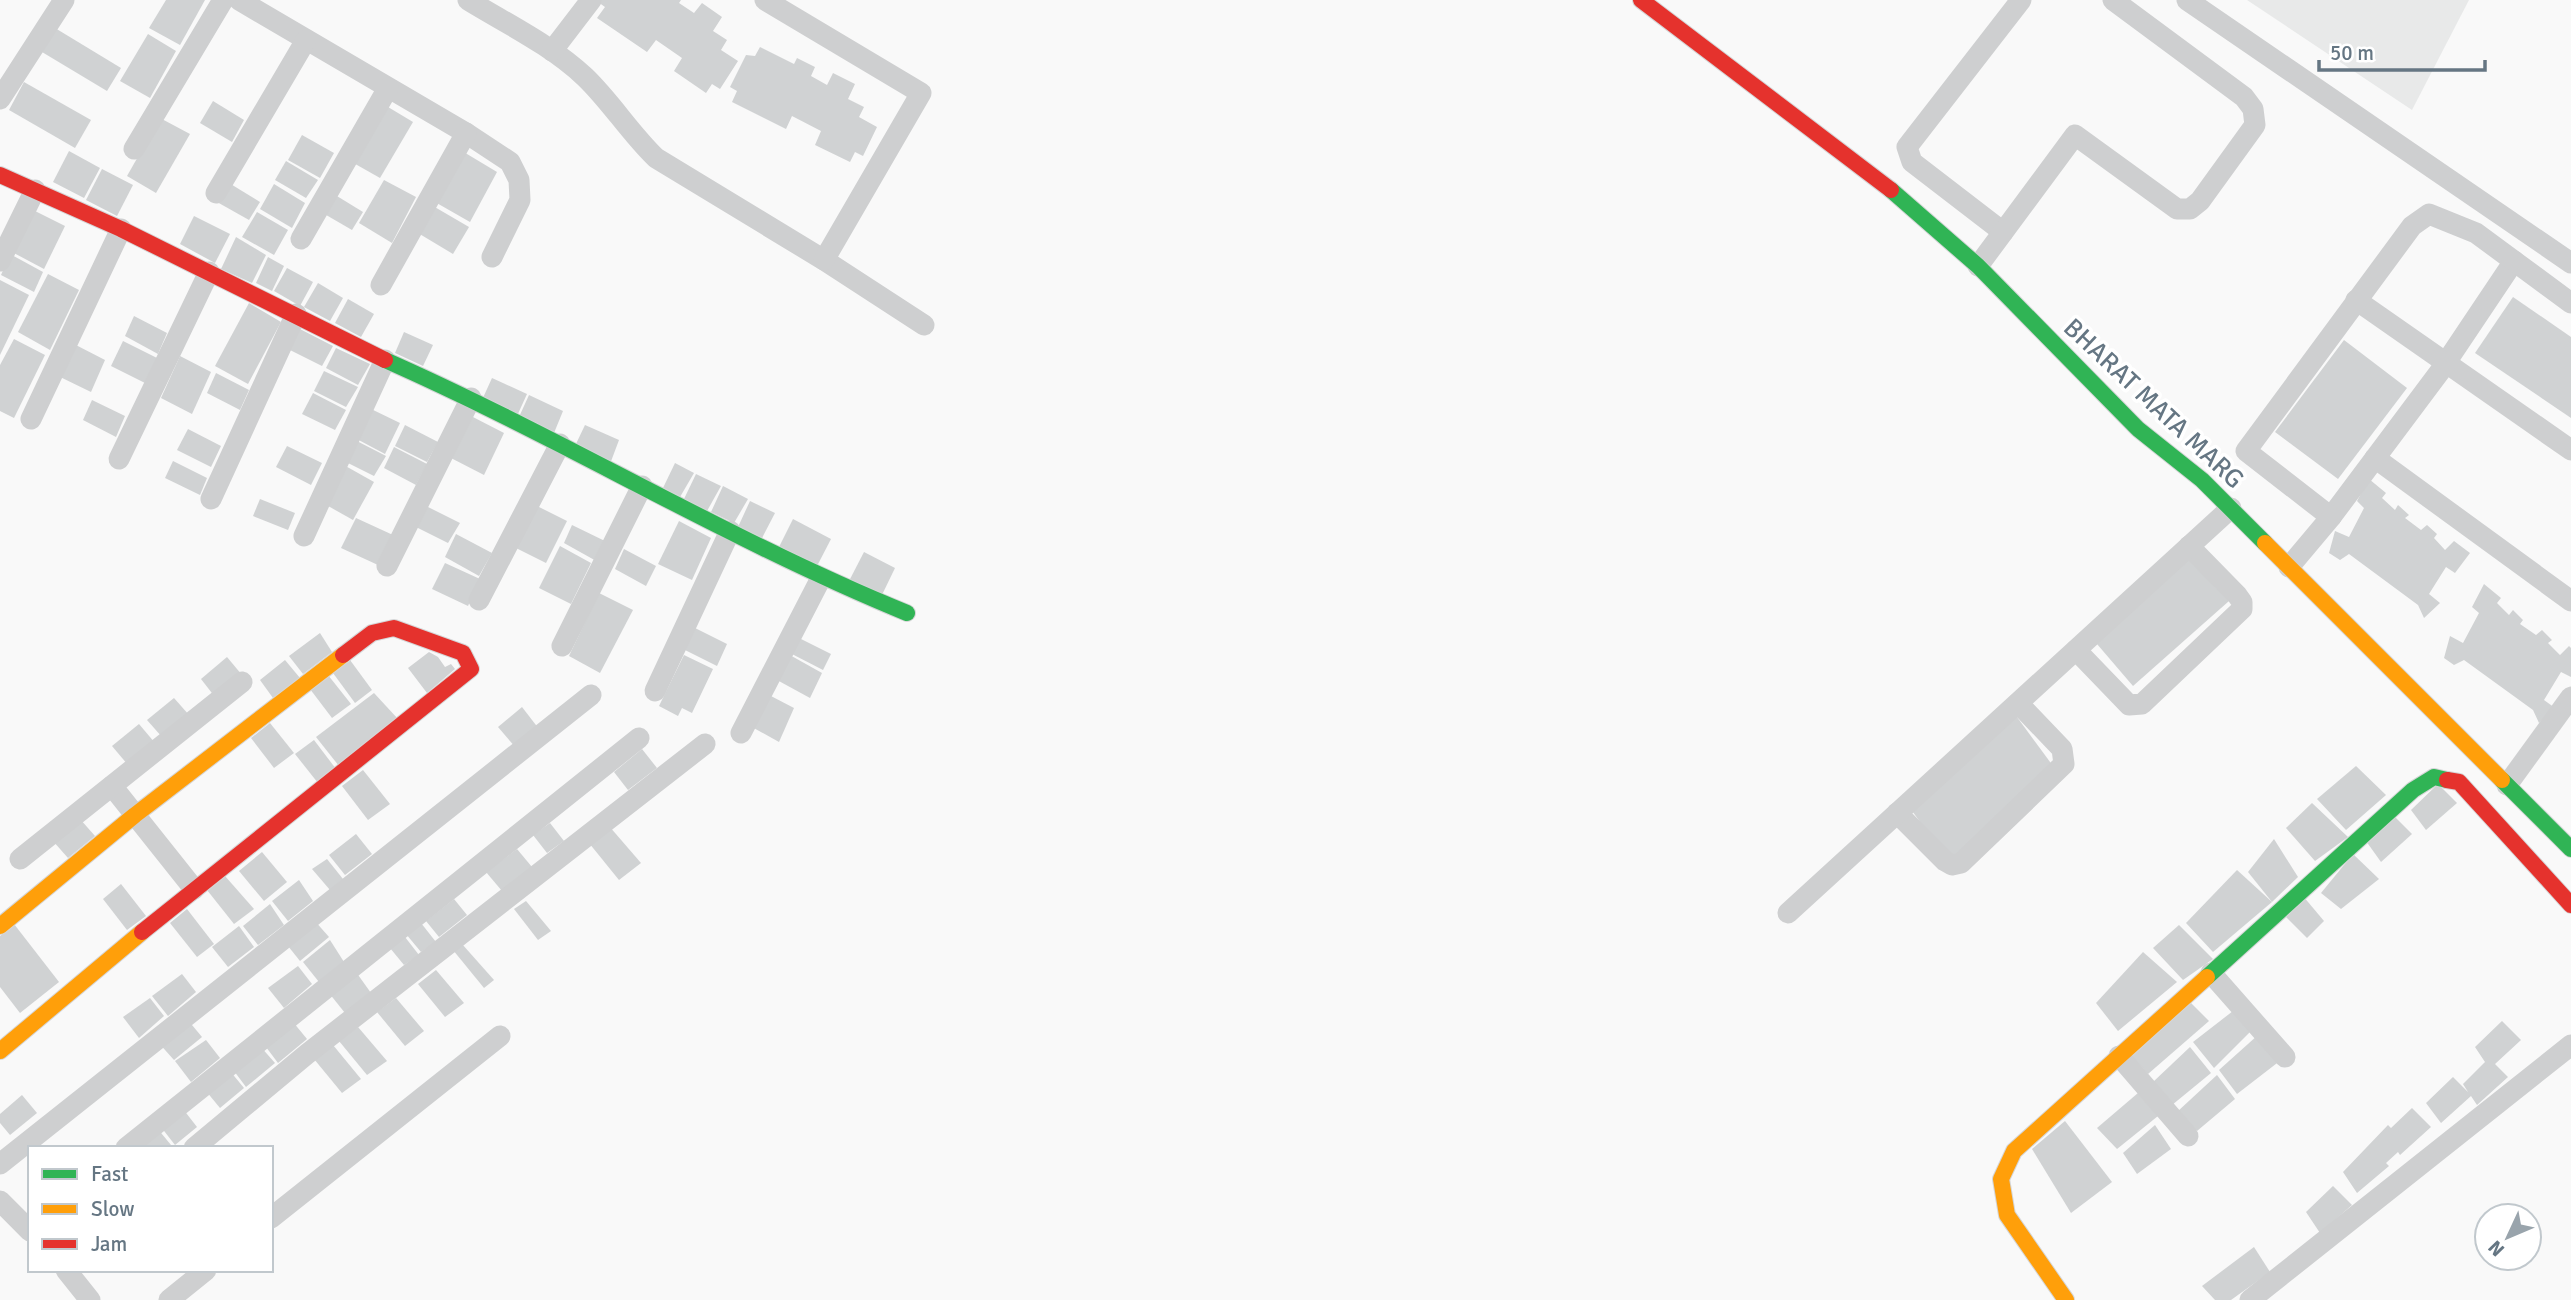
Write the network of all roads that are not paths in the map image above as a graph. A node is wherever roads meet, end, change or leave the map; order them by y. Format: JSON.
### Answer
{"nodes":[{"id":1,"x":64,"y":0,"type":"edge"},
{"id":2,"x":223,"y":0,"type":"edge"},
{"id":3,"x":239,"y":0,"type":"edge"},
{"id":4,"x":468,"y":0,"type":"edge"},
{"id":5,"x":591,"y":0,"type":"edge"},
{"id":6,"x":765,"y":0,"type":"edge"},
{"id":7,"x":1641,"y":0,"type":"edge"},
{"id":8,"x":2021,"y":0,"type":"edge"},
{"id":9,"x":2113,"y":0,"type":"edge"},
{"id":10,"x":2188,"y":0,"type":"edge"},
{"id":11,"x":306,"y":40,"type":"junction"},
{"id":12,"x":552,"y":51,"type":"junction"},
{"id":13,"x":388,"y":88,"type":"junction"},
{"id":14,"x":0,"y":99,"type":"edge"},
{"id":15,"x":466,"y":133,"type":"junction"},
{"id":16,"x":134,"y":149,"type":"dead end"},
{"id":17,"x":0,"y":175,"type":"edge"},
{"id":18,"x":35,"y":190,"type":"junction"},
{"id":19,"x":216,"y":193,"type":"dead end"},
{"id":20,"x":121,"y":229,"type":"junction"},
{"id":21,"x":2003,"y":232,"type":"junction"},
{"id":22,"x":301,"y":239,"type":"dead end"},
{"id":23,"x":492,"y":257,"type":"dead end"},
{"id":24,"x":824,"y":260,"type":"junction"},
{"id":25,"x":0,"y":261,"type":"edge"},
{"id":26,"x":2514,"y":261,"type":"junction"},
{"id":27,"x":2571,"y":262,"type":"edge"},
{"id":28,"x":1978,"y":266,"type":"junction"},
{"id":29,"x":209,"y":272,"type":"junction"},
{"id":30,"x":381,"y":285,"type":"dead end"},
{"id":31,"x":2356,"y":300,"type":"junction"},
{"id":32,"x":2571,"y":303,"type":"edge"},
{"id":33,"x":296,"y":314,"type":"junction"},
{"id":34,"x":924,"y":326,"type":"dead end"},
{"id":35,"x":385,"y":360,"type":"junction"},
{"id":36,"x":2446,"y":363,"type":"junction"},
{"id":37,"x":471,"y":398,"type":"junction"},
{"id":38,"x":31,"y":419,"type":"dead end"},
{"id":39,"x":559,"y":444,"type":"junction"},
{"id":40,"x":2571,"y":450,"type":"edge"},
{"id":41,"x":119,"y":458,"type":"dead end"},
{"id":42,"x":2375,"y":458,"type":"junction"},
{"id":43,"x":642,"y":486,"type":"junction"},
{"id":44,"x":211,"y":499,"type":"dead end"},
{"id":45,"x":2231,"y":508,"type":"junction"},
{"id":46,"x":2331,"y":517,"type":"junction"},
{"id":47,"x":730,"y":531,"type":"junction"},
{"id":48,"x":304,"y":536,"type":"dead end"},
{"id":49,"x":2189,"y":546,"type":"junction"},
{"id":50,"x":387,"y":566,"type":"dead end"},
{"id":51,"x":2289,"y":567,"type":"junction"},
{"id":52,"x":821,"y":578,"type":"junction"},
{"id":53,"x":479,"y":600,"type":"dead end"},
{"id":54,"x":2571,"y":601,"type":"edge"},
{"id":55,"x":907,"y":613,"type":"dead end"},
{"id":56,"x":562,"y":646,"type":"dead end"},
{"id":57,"x":2076,"y":650,"type":"junction"},
{"id":58,"x":242,"y":682,"type":"dead end"},
{"id":59,"x":655,"y":691,"type":"dead end"},
{"id":60,"x":591,"y":695,"type":"dead end"},
{"id":61,"x":2571,"y":697,"type":"edge"},
{"id":62,"x":2018,"y":703,"type":"junction"},
{"id":63,"x":741,"y":733,"type":"dead end"},
{"id":64,"x":639,"y":737,"type":"dead end"},
{"id":65,"x":705,"y":744,"type":"dead end"},
{"id":66,"x":2507,"y":785,"type":"junction"},
{"id":67,"x":112,"y":786,"type":"junction"},
{"id":68,"x":1897,"y":813,"type":"junction"},
{"id":69,"x":135,"y":815,"type":"junction"},
{"id":70,"x":2571,"y":849,"type":"edge"},
{"id":71,"x":20,"y":859,"type":"dead end"},
{"id":72,"x":194,"y":889,"type":"junction"},
{"id":73,"x":2571,"y":905,"type":"edge"},
{"id":74,"x":1788,"y":914,"type":"dead end"},
{"id":75,"x":0,"y":926,"type":"edge"},
{"id":76,"x":2211,"y":973,"type":"junction"},
{"id":77,"x":500,"y":1036,"type":"dead end"},
{"id":78,"x":2571,"y":1045,"type":"edge"},
{"id":79,"x":0,"y":1051,"type":"edge"},
{"id":80,"x":2119,"y":1056,"type":"junction"},
{"id":81,"x":2285,"y":1056,"type":"dead end"},
{"id":82,"x":2188,"y":1136,"type":"dead end"},
{"id":83,"x":128,"y":1146,"type":"edge"},
{"id":84,"x":196,"y":1146,"type":"edge"},
{"id":85,"x":0,"y":1164,"type":"edge"},
{"id":86,"x":0,"y":1201,"type":"edge"},
{"id":87,"x":273,"y":1216,"type":"edge"},
{"id":88,"x":28,"y":1228,"type":"edge"},
{"id":89,"x":68,"y":1272,"type":"edge"},
{"id":90,"x":204,"y":1272,"type":"edge"},
{"id":91,"x":90,"y":1300,"type":"edge"},
{"id":92,"x":169,"y":1300,"type":"edge"},
{"id":93,"x":2066,"y":1300,"type":"edge"},
{"id":94,"x":2250,"y":1300,"type":"edge"}],
"edges":[{"from":1,"to":14,"type":"street"},
{"from":2,"to":16,"type":"street"},
{"from":3,"to":11,"type":"street"},
{"from":4,"to":12,"type":"street"},
{"from":5,"to":12,"type":"street"},
{"from":6,"to":24,"type":"street"},
{"from":7,"to":28,"type":"street","name":"BHARAT MATA MARG"},
{"from":8,"to":21,"type":"street"},
{"from":9,"to":21,"type":"street"},
{"from":10,"to":27,"type":"street"},
{"from":11,"to":13,"type":"street"},
{"from":11,"to":19,"type":"street"},
{"from":12,"to":24,"type":"street"},
{"from":13,"to":15,"type":"street"},
{"from":13,"to":22,"type":"street"},
{"from":15,"to":23,"type":"street"},
{"from":15,"to":30,"type":"street"},
{"from":17,"to":18,"type":"street"},
{"from":18,"to":20,"type":"street"},
{"from":18,"to":25,"type":"street"},
{"from":20,"to":29,"type":"street"},
{"from":20,"to":38,"type":"street"},
{"from":21,"to":28,"type":"street"},
{"from":24,"to":34,"type":"street"},
{"from":26,"to":31,"type":"street"},
{"from":26,"to":32,"type":"street"},
{"from":26,"to":36,"type":"street"},
{"from":28,"to":45,"type":"street","name":"BHARAT MATA MARG"},
{"from":29,"to":33,"type":"street"},
{"from":29,"to":41,"type":"street"},
{"from":31,"to":36,"type":"street"},
{"from":31,"to":46,"type":"street"},
{"from":33,"to":35,"type":"street"},
{"from":33,"to":44,"type":"street"},
{"from":35,"to":37,"type":"street"},
{"from":35,"to":48,"type":"street"},
{"from":36,"to":40,"type":"street"},
{"from":36,"to":42,"type":"street"},
{"from":37,"to":39,"type":"street"},
{"from":37,"to":50,"type":"street"},
{"from":39,"to":43,"type":"street"},
{"from":39,"to":53,"type":"street"},
{"from":42,"to":46,"type":"street"},
{"from":42,"to":54,"type":"street"},
{"from":43,"to":47,"type":"street"},
{"from":43,"to":56,"type":"street"},
{"from":45,"to":49,"type":"street"},
{"from":45,"to":51,"type":"street","name":"BHARAT MATA MARG"},
{"from":46,"to":51,"type":"street"},
{"from":47,"to":52,"type":"street"},
{"from":47,"to":59,"type":"street"},
{"from":49,"to":57,"type":"street"},
{"from":49,"to":57,"type":"street"},
{"from":51,"to":66,"type":"street","name":"BHARAT MATA MARG"},
{"from":52,"to":55,"type":"street"},
{"from":52,"to":63,"type":"street"},
{"from":57,"to":62,"type":"street"},
{"from":58,"to":67,"type":"street"},
{"from":60,"to":85,"type":"street"},
{"from":61,"to":66,"type":"street"},
{"from":62,"to":68,"type":"street"},
{"from":62,"to":68,"type":"street"},
{"from":64,"to":83,"type":"street"},
{"from":65,"to":84,"type":"street"},
{"from":66,"to":70,"type":"street","name":"BHARAT MATA MARG"},
{"from":67,"to":69,"type":"street"},
{"from":67,"to":71,"type":"street"},
{"from":68,"to":74,"type":"street"},
{"from":69,"to":72,"type":"street"},
{"from":69,"to":72,"type":"street"},
{"from":69,"to":75,"type":"street"},
{"from":72,"to":79,"type":"street"},
{"from":73,"to":76,"type":"street"},
{"from":76,"to":80,"type":"street"},
{"from":76,"to":81,"type":"street"},
{"from":77,"to":87,"type":"street"},
{"from":78,"to":94,"type":"street"},
{"from":80,"to":82,"type":"street"},
{"from":80,"to":93,"type":"street"},
{"from":86,"to":88,"type":"street"},
{"from":89,"to":91,"type":"street"},
{"from":90,"to":92,"type":"street"}]}
